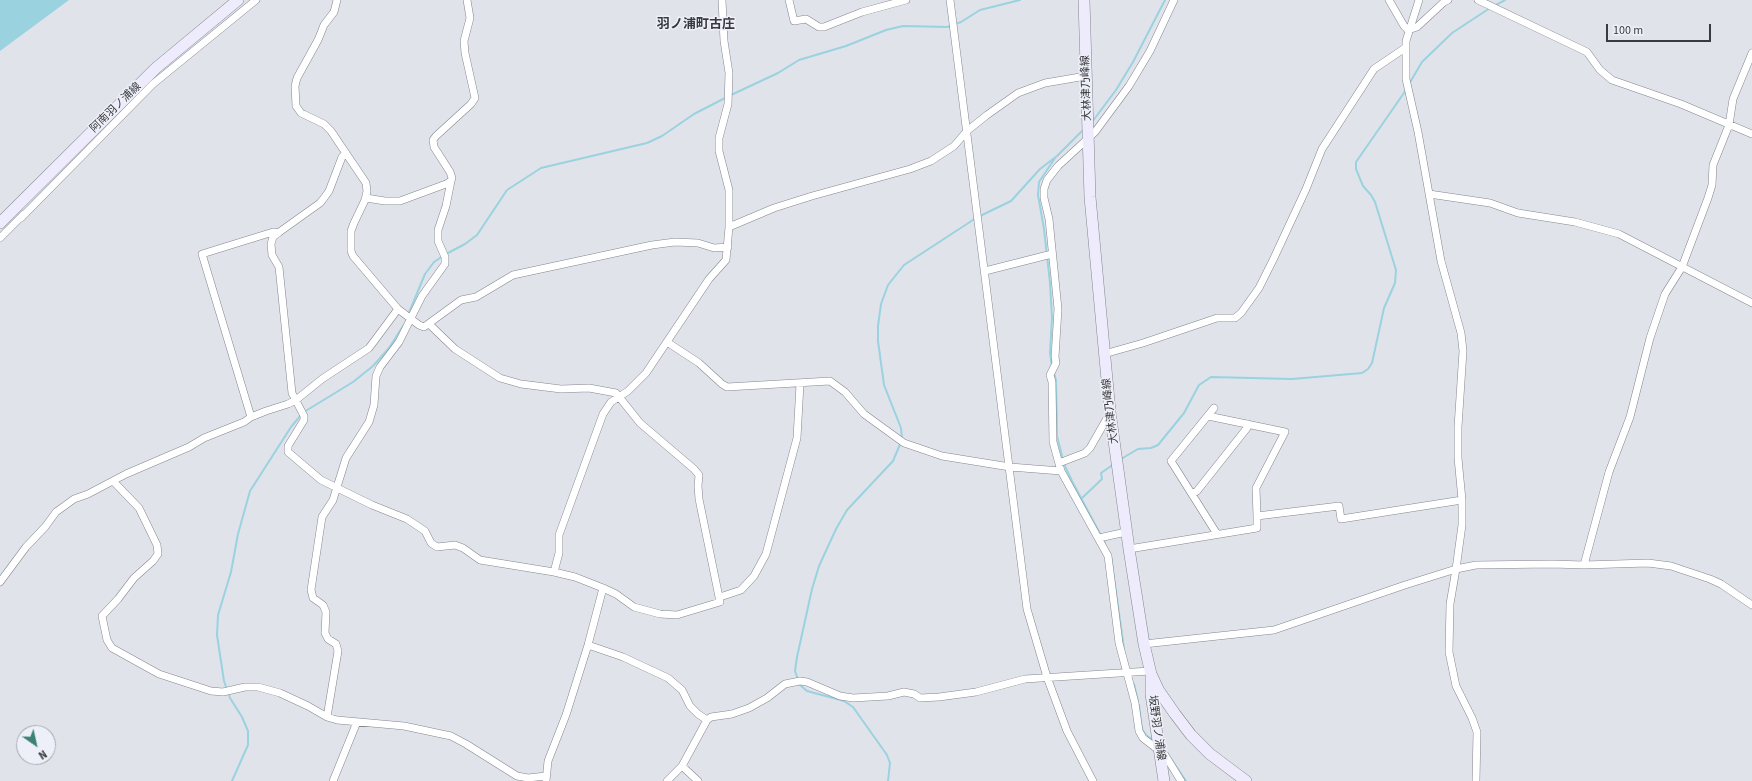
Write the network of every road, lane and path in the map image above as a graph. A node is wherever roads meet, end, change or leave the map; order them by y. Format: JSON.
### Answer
{"nodes":[{"id":1,"x":238,"y":0,"type":"edge"},
{"id":2,"x":256,"y":0,"type":"edge"},
{"id":3,"x":337,"y":0,"type":"edge"},
{"id":4,"x":467,"y":0,"type":"edge"},
{"id":5,"x":722,"y":0,"type":"edge"},
{"id":6,"x":789,"y":0,"type":"edge"},
{"id":7,"x":906,"y":0,"type":"edge"},
{"id":8,"x":950,"y":0,"type":"edge"},
{"id":9,"x":1084,"y":0,"type":"edge"},
{"id":10,"x":1174,"y":0,"type":"edge"},
{"id":11,"x":1389,"y":0,"type":"edge"},
{"id":12,"x":1419,"y":0,"type":"edge"},
{"id":13,"x":1448,"y":0,"type":"edge"},
{"id":14,"x":1478,"y":0,"type":"edge"},
{"id":15,"x":1408,"y":30,"type":"junction"},
{"id":16,"x":1405,"y":48,"type":"junction"},
{"id":17,"x":1752,"y":53,"type":"edge"},
{"id":18,"x":1086,"y":76,"type":"junction"},
{"id":19,"x":1729,"y":125,"type":"junction"},
{"id":20,"x":968,"y":131,"type":"junction"},
{"id":21,"x":1088,"y":134,"type":"junction"},
{"id":22,"x":1752,"y":134,"type":"edge"},
{"id":23,"x":346,"y":153,"type":"junction"},
{"id":24,"x":451,"y":181,"type":"junction"},
{"id":25,"x":34,"y":188,"type":"junction"},
{"id":26,"x":1429,"y":194,"type":"junction"},
{"id":27,"x":366,"y":198,"type":"junction"},
{"id":28,"x":21,"y":218,"type":"junction"},
{"id":29,"x":0,"y":223,"type":"edge"},
{"id":30,"x":730,"y":227,"type":"junction"},
{"id":31,"x":278,"y":233,"type":"junction"},
{"id":32,"x":0,"y":238,"type":"edge"},
{"id":33,"x":728,"y":247,"type":"junction"},
{"id":34,"x":1048,"y":254,"type":"junction"},
{"id":35,"x":1682,"y":267,"type":"junction"},
{"id":36,"x":985,"y":271,"type":"junction"},
{"id":37,"x":1752,"y":303,"type":"edge"},
{"id":38,"x":398,"y":308,"type":"junction"},
{"id":39,"x":412,"y":319,"type":"junction"},
{"id":40,"x":429,"y":324,"type":"junction"},
{"id":41,"x":667,"y":342,"type":"junction"},
{"id":42,"x":1104,"y":354,"type":"junction"},
{"id":43,"x":800,"y":384,"type":"junction"},
{"id":44,"x":619,"y":397,"type":"junction"},
{"id":45,"x":296,"y":400,"type":"junction"},
{"id":46,"x":1214,"y":408,"type":"dead end"},
{"id":47,"x":1110,"y":412,"type":"junction"},
{"id":48,"x":1208,"y":416,"type":"junction"},
{"id":49,"x":251,"y":418,"type":"junction"},
{"id":50,"x":1248,"y":424,"type":"junction"},
{"id":51,"x":1059,"y":463,"type":"junction"},
{"id":52,"x":1010,"y":467,"type":"junction"},
{"id":53,"x":1061,"y":471,"type":"junction"},
{"id":54,"x":113,"y":481,"type":"junction"},
{"id":55,"x":338,"y":487,"type":"junction"},
{"id":56,"x":1192,"y":494,"type":"junction"},
{"id":57,"x":1462,"y":500,"type":"junction"},
{"id":58,"x":1257,"y":516,"type":"junction"},
{"id":59,"x":1126,"y":532,"type":"junction"},
{"id":60,"x":1217,"y":534,"type":"junction"},
{"id":61,"x":1099,"y":538,"type":"junction"},
{"id":62,"x":1128,"y":550,"type":"junction"},
{"id":63,"x":1584,"y":565,"type":"junction"},
{"id":64,"x":1456,"y":569,"type":"junction"},
{"id":65,"x":554,"y":572,"type":"junction"},
{"id":66,"x":0,"y":582,"type":"edge"},
{"id":67,"x":603,"y":588,"type":"junction"},
{"id":68,"x":720,"y":597,"type":"junction"},
{"id":69,"x":1752,"y":606,"type":"edge"},
{"id":70,"x":588,"y":644,"type":"junction"},
{"id":71,"x":1144,"y":644,"type":"junction"},
{"id":72,"x":1130,"y":673,"type":"junction"},
{"id":73,"x":1150,"y":673,"type":"junction"},
{"id":74,"x":1047,"y":677,"type":"junction"},
{"id":75,"x":327,"y":717,"type":"junction"},
{"id":76,"x":707,"y":720,"type":"junction"},
{"id":77,"x":357,"y":722,"type":"junction"},
{"id":78,"x":1159,"y":749,"type":"junction"},
{"id":79,"x":682,"y":766,"type":"junction"},
{"id":80,"x":546,"y":779,"type":"edge"},
{"id":81,"x":333,"y":781,"type":"edge"},
{"id":82,"x":667,"y":781,"type":"edge"},
{"id":83,"x":698,"y":781,"type":"edge"},
{"id":84,"x":1093,"y":781,"type":"edge"},
{"id":85,"x":1164,"y":781,"type":"edge"},
{"id":86,"x":1181,"y":781,"type":"edge"},
{"id":87,"x":1246,"y":781,"type":"edge"},
{"id":88,"x":1476,"y":781,"type":"edge"}],
"edges":[{"from":1,"to":25,"type":"main road","name":"阿南羽ノ浦線"},
{"from":2,"to":28,"type":"street"},
{"from":3,"to":23,"type":"street"},
{"from":4,"to":24,"type":"street"},
{"from":5,"to":30,"type":"street"},
{"from":6,"to":7,"type":"street"},
{"from":8,"to":20,"type":"street"},
{"from":9,"to":18,"type":"main road","name":"大林津乃峰線"},
{"from":10,"to":21,"type":"street"},
{"from":11,"to":15,"type":"street"},
{"from":12,"to":15,"type":"street"},
{"from":13,"to":15,"type":"street"},
{"from":14,"to":19,"type":"street"},
{"from":15,"to":16,"type":"street"},
{"from":16,"to":26,"type":"street"},
{"from":16,"to":42,"type":"street"},
{"from":17,"to":19,"type":"street"},
{"from":18,"to":20,"type":"street"},
{"from":18,"to":21,"type":"main road","name":"大林津乃峰線"},
{"from":19,"to":22,"type":"street"},
{"from":19,"to":35,"type":"street"},
{"from":20,"to":30,"type":"street"},
{"from":20,"to":36,"type":"street"},
{"from":21,"to":34,"type":"street"},
{"from":21,"to":42,"type":"main road","name":"大林津乃峰線"},
{"from":23,"to":27,"type":"street"},
{"from":23,"to":31,"type":"street"},
{"from":24,"to":27,"type":"street"},
{"from":24,"to":39,"type":"street"},
{"from":25,"to":28,"type":"street"},
{"from":25,"to":29,"type":"main road","name":"阿南羽ノ浦線"},
{"from":26,"to":35,"type":"street"},
{"from":26,"to":57,"type":"street"},
{"from":27,"to":38,"type":"street"},
{"from":28,"to":32,"type":"street"},
{"from":30,"to":33,"type":"street"},
{"from":31,"to":45,"type":"street"},
{"from":31,"to":49,"type":"street"},
{"from":33,"to":40,"type":"street"},
{"from":33,"to":41,"type":"street"},
{"from":34,"to":36,"type":"street"},
{"from":34,"to":51,"type":"street"},
{"from":35,"to":37,"type":"street"},
{"from":35,"to":63,"type":"street"},
{"from":36,"to":52,"type":"street"},
{"from":38,"to":39,"type":"street"},
{"from":38,"to":45,"type":"street"},
{"from":39,"to":40,"type":"street"},
{"from":39,"to":55,"type":"street"},
{"from":40,"to":44,"type":"street"},
{"from":41,"to":43,"type":"street"},
{"from":41,"to":44,"type":"street"},
{"from":42,"to":47,"type":"main road","name":"大林津乃峰線"},
{"from":43,"to":52,"type":"street"},
{"from":43,"to":68,"type":"street"},
{"from":44,"to":65,"type":"street"},
{"from":44,"to":68,"type":"street"},
{"from":45,"to":49,"type":"street"},
{"from":45,"to":55,"type":"street"},
{"from":46,"to":48,"type":"street"},
{"from":47,"to":51,"type":"street"},
{"from":47,"to":59,"type":"main road","name":"大林津乃峰線"},
{"from":48,"to":50,"type":"street"},
{"from":48,"to":56,"type":"street"},
{"from":49,"to":54,"type":"street"},
{"from":50,"to":56,"type":"street"},
{"from":50,"to":58,"type":"street"},
{"from":51,"to":53,"type":"street"},
{"from":52,"to":53,"type":"street"},
{"from":52,"to":74,"type":"street"},
{"from":53,"to":61,"type":"street"},
{"from":54,"to":66,"type":"street"},
{"from":54,"to":75,"type":"street"},
{"from":55,"to":65,"type":"street"},
{"from":55,"to":75,"type":"street"},
{"from":56,"to":60,"type":"street"},
{"from":57,"to":58,"type":"street"},
{"from":57,"to":64,"type":"street"},
{"from":58,"to":60,"type":"street"},
{"from":59,"to":61,"type":"street"},
{"from":59,"to":62,"type":"main road","name":"大林津乃峰線"},
{"from":60,"to":62,"type":"street"},
{"from":61,"to":72,"type":"street"},
{"from":62,"to":71,"type":"main road","name":"大林津乃峰線"},
{"from":63,"to":64,"type":"street"},
{"from":63,"to":69,"type":"street"},
{"from":64,"to":71,"type":"street"},
{"from":64,"to":88,"type":"street"},
{"from":65,"to":67,"type":"street"},
{"from":67,"to":68,"type":"street"},
{"from":67,"to":70,"type":"street"},
{"from":70,"to":76,"type":"street"},
{"from":70,"to":80,"type":"street"},
{"from":71,"to":73,"type":"main road","name":"大林津乃峰線"},
{"from":72,"to":73,"type":"street"},
{"from":72,"to":74,"type":"street"},
{"from":72,"to":78,"type":"street"},
{"from":73,"to":78,"type":"main road","name":"坂野羽ノ浦線"},
{"from":73,"to":87,"type":"main road","name":"大林津乃峰線"},
{"from":74,"to":76,"type":"street"},
{"from":74,"to":84,"type":"street"},
{"from":75,"to":77,"type":"street"},
{"from":76,"to":79,"type":"street"},
{"from":77,"to":80,"type":"street"},
{"from":77,"to":81,"type":"street"},
{"from":78,"to":85,"type":"main road","name":"坂野羽ノ浦線"},
{"from":78,"to":86,"type":"street"},
{"from":79,"to":82,"type":"street"},
{"from":79,"to":83,"type":"street"}]}
